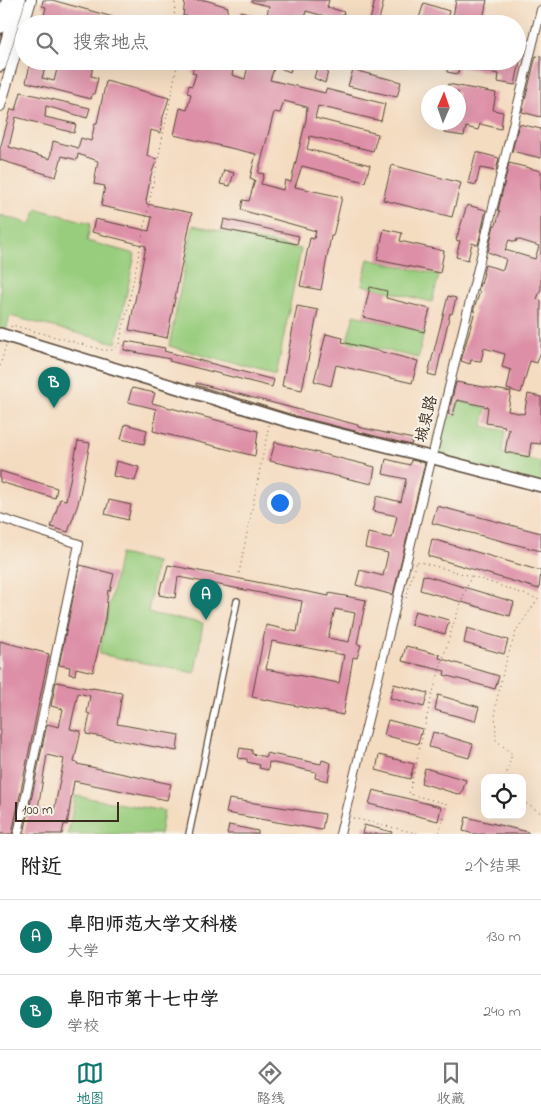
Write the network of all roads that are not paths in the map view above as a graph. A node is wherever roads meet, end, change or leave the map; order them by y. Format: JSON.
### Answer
{"nodes":[{"id":1,"x":8,"y":0,"type":"edge"},
{"id":2,"x":19,"y":0,"type":"edge"},
{"id":3,"x":31,"y":0,"type":"edge"},
{"id":4,"x":541,"y":10,"type":"edge"},
{"id":5,"x":27,"y":15,"type":"edge"},
{"id":6,"x":0,"y":27,"type":"edge"},
{"id":7,"x":15,"y":55,"type":"edge"},
{"id":8,"x":0,"y":65,"type":"edge"},
{"id":9,"x":0,"y":106,"type":"edge"},
{"id":10,"x":4,"y":335,"type":"edge"},
{"id":11,"x":541,"y":486,"type":"edge"},
{"id":12,"x":0,"y":518,"type":"edge"},
{"id":13,"x":237,"y":602,"type":"dead end"},
{"id":14,"x":18,"y":834,"type":"edge"},
{"id":15,"x":189,"y":834,"type":"edge"},
{"id":16,"x":340,"y":834,"type":"edge"}],
"edges":[{"from":1,"to":6,"type":"main road"},
{"from":2,"to":8,"type":"main road"},
{"from":3,"to":5,"type":"street"},
{"from":4,"to":16,"type":"street","name":"城泉路"},
{"from":7,"to":9,"type":"street"},
{"from":10,"to":11,"type":"main road"},
{"from":12,"to":14,"type":"street"},
{"from":13,"to":15,"type":"street"}]}
